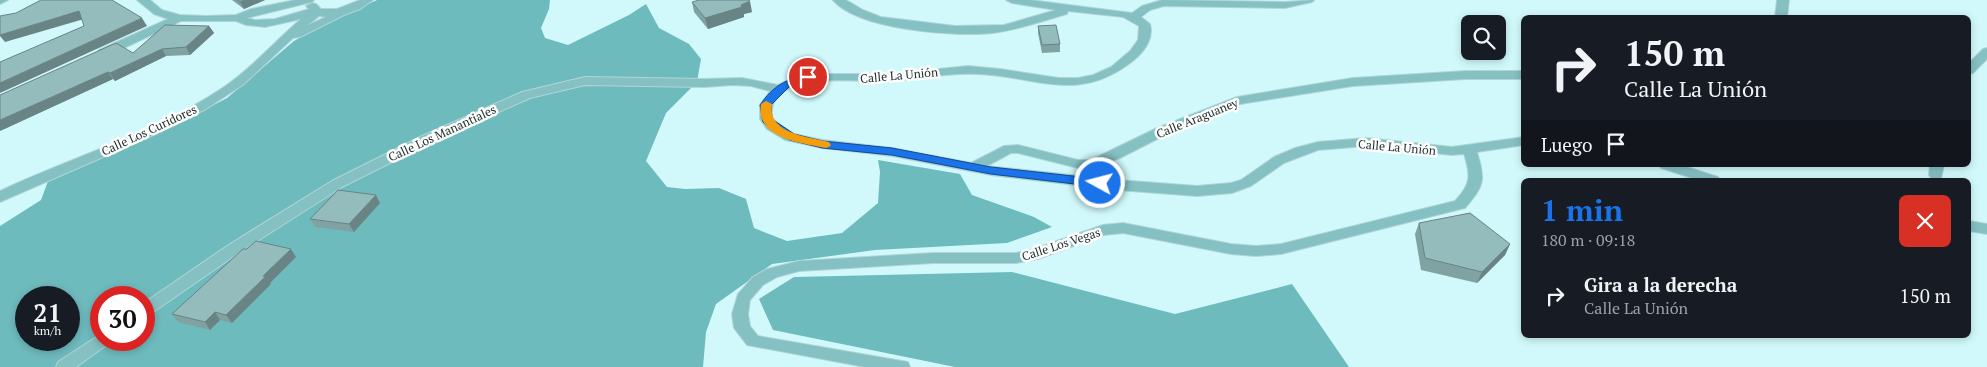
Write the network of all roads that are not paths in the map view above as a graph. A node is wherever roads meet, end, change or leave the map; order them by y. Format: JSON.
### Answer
{"nodes":[{"id":1,"x":143,"y":0,"type":"edge"},
{"id":2,"x":308,"y":0,"type":"edge"},
{"id":3,"x":840,"y":0,"type":"edge"},
{"id":4,"x":1012,"y":0,"type":"edge"},
{"id":5,"x":1308,"y":0,"type":"edge"},
{"id":6,"x":1783,"y":0,"type":"edge"},
{"id":7,"x":367,"y":1,"type":"edge"},
{"id":8,"x":1040,"y":2,"type":"edge"},
{"id":9,"x":316,"y":8,"type":"edge"},
{"id":10,"x":1082,"y":10,"type":"junction"},
{"id":11,"x":344,"y":12,"type":"junction"},
{"id":12,"x":1781,"y":15,"type":"edge"},
{"id":13,"x":1133,"y":17,"type":"junction"},
{"id":14,"x":179,"y":18,"type":"junction"},
{"id":15,"x":238,"y":18,"type":"junction"},
{"id":16,"x":1036,"y":18,"type":"junction"},
{"id":17,"x":285,"y":41,"type":"junction"},
{"id":18,"x":1987,"y":52,"type":"edge"},
{"id":19,"x":94,"y":57,"type":"edge"},
{"id":20,"x":1971,"y":68,"type":"edge"},
{"id":21,"x":1521,"y":74,"type":"edge"},
{"id":22,"x":779,"y":90,"type":"junction"},
{"id":23,"x":1521,"y":141,"type":"edge"},
{"id":24,"x":1469,"y":149,"type":"junction"},
{"id":25,"x":1672,"y":167,"type":"edge"},
{"id":26,"x":972,"y":168,"type":"junction"},
{"id":27,"x":1706,"y":178,"type":"edge"},
{"id":28,"x":0,"y":197,"type":"edge"},
{"id":29,"x":1971,"y":226,"type":"edge"},
{"id":30,"x":1987,"y":229,"type":"edge"},
{"id":31,"x":155,"y":303,"type":"edge"},
{"id":32,"x":90,"y":349,"type":"edge"},
{"id":33,"x":64,"y":367,"type":"edge"},
{"id":34,"x":902,"y":367,"type":"edge"}],
"edges":[{"from":1,"to":14,"type":"street"},
{"from":2,"to":15,"type":"street"},
{"from":3,"to":16,"type":"street"},
{"from":4,"to":8,"type":"street"},
{"from":5,"to":13,"type":"street"},
{"from":6,"to":12,"type":"street"},
{"from":7,"to":11,"type":"street"},
{"from":8,"to":10,"type":"street"},
{"from":8,"to":16,"type":"street"},
{"from":9,"to":11,"type":"street"},
{"from":9,"to":15,"type":"street"},
{"from":9,"to":17,"type":"street","name":"Calle Los Curidores"},
{"from":10,"to":13,"type":"street"},
{"from":10,"to":16,"type":"street"},
{"from":11,"to":17,"type":"street"},
{"from":13,"to":22,"type":"street","name":"Calle La Unión"},
{"from":14,"to":15,"type":"street"},
{"from":14,"to":19,"type":"street"},
{"from":17,"to":28,"type":"street","name":"Calle Los Curidores"},
{"from":18,"to":20,"type":"street"},
{"from":21,"to":26,"type":"street","name":"Calle Araguaney"},
{"from":22,"to":26,"type":"street","name":"Calle La Unión"},
{"from":22,"to":31,"type":"street","name":"Calle Los Manantiales"},
{"from":23,"to":24,"type":"street","name":"Calle La Unión"},
{"from":24,"to":26,"type":"street","name":"Calle La Unión"},
{"from":24,"to":34,"type":"street","name":"Calle Los Vegas"},
{"from":25,"to":27,"type":"street"},
{"from":29,"to":30,"type":"street"},
{"from":32,"to":33,"type":"street"}]}
